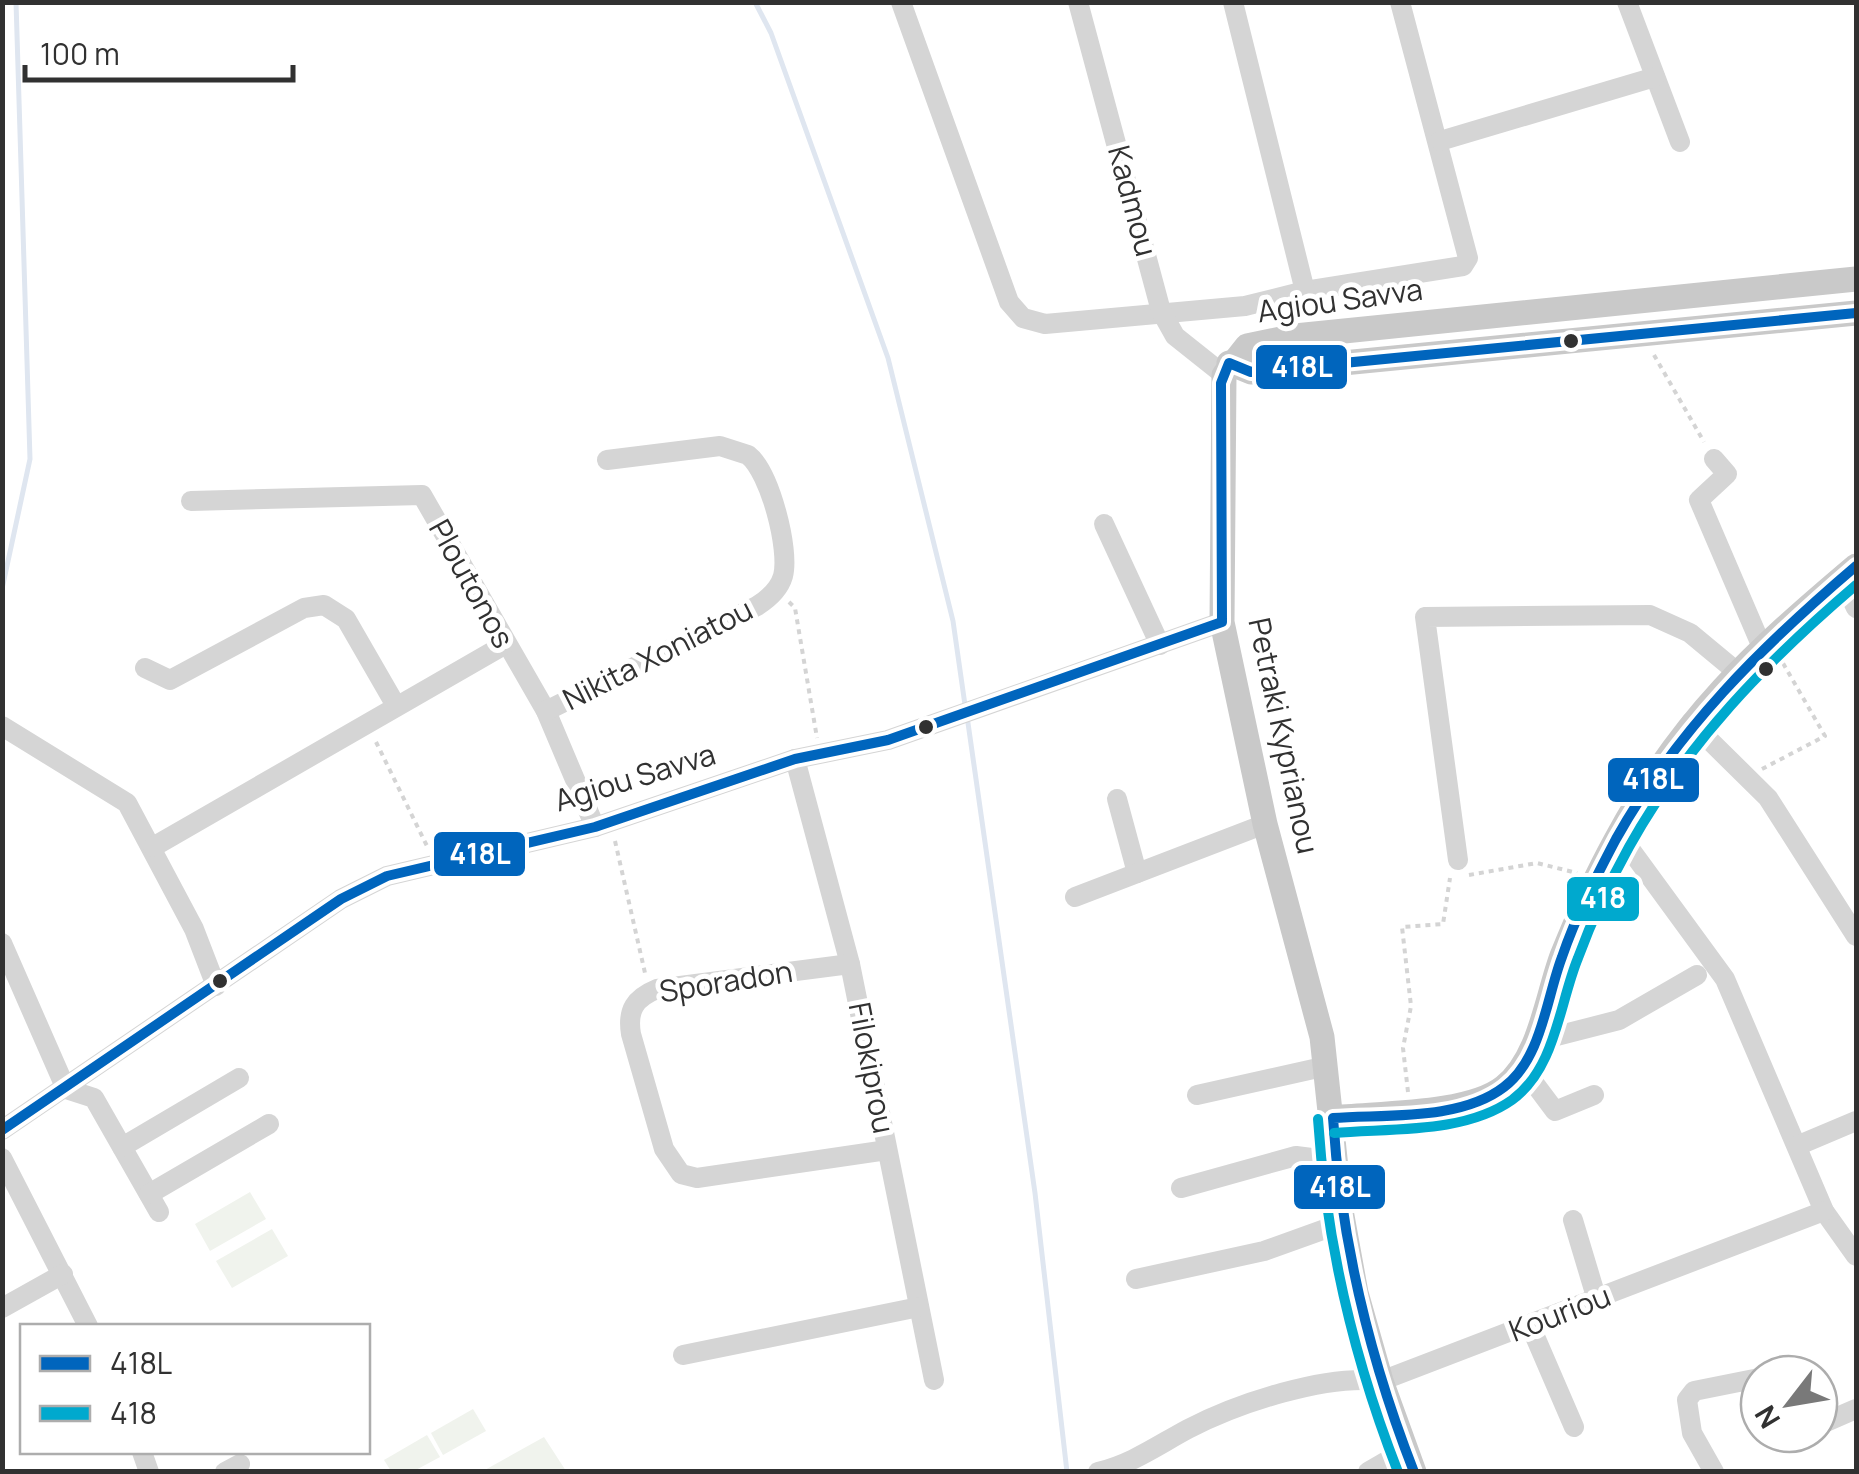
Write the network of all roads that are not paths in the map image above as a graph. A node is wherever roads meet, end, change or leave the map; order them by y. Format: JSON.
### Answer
{"nodes":[{"id":1,"x":901,"y":2,"type":"edge"},
{"id":2,"x":1078,"y":2,"type":"edge"},
{"id":3,"x":1233,"y":2,"type":"edge"},
{"id":4,"x":1400,"y":2,"type":"edge"},
{"id":5,"x":1626,"y":2,"type":"edge"},
{"id":6,"x":1655,"y":77,"type":"junction"},
{"id":7,"x":1440,"y":141,"type":"junction"},
{"id":8,"x":1680,"y":142,"type":"dead end"},
{"id":9,"x":1856,"y":279,"type":"edge"},
{"id":10,"x":1305,"y":291,"type":"junction"},
{"id":11,"x":1161,"y":311,"type":"junction"},
{"id":12,"x":1856,"y":314,"type":"edge"},
{"id":13,"x":1226,"y":369,"type":"junction"},
{"id":14,"x":607,"y":460,"type":"dead end"},
{"id":15,"x":1714,"y":460,"type":"road end"},
{"id":16,"x":190,"y":501,"type":"dead end"},
{"id":17,"x":1104,"y":524,"type":"dead end"},
{"id":18,"x":1850,"y":572,"type":"edge"},
{"id":19,"x":1856,"y":608,"type":"edge"},
{"id":20,"x":1222,"y":622,"type":"junction"},
{"id":21,"x":1766,"y":644,"type":"junction"},
{"id":22,"x":504,"y":645,"type":"junction"},
{"id":23,"x":1160,"y":645,"type":"junction"},
{"id":24,"x":145,"y":668,"type":"dead end"},
{"id":25,"x":1737,"y":672,"type":"junction"},
{"id":26,"x":396,"y":704,"type":"junction"},
{"id":27,"x":546,"y":711,"type":"junction"},
{"id":28,"x":1691,"y":722,"type":"junction"},
{"id":29,"x":3,"y":728,"type":"edge"},
{"id":30,"x":796,"y":760,"type":"junction"},
{"id":31,"x":1117,"y":798,"type":"dead end"},
{"id":32,"x":603,"y":824,"type":"junction"},
{"id":33,"x":1265,"y":824,"type":"junction"},
{"id":34,"x":1619,"y":834,"type":"junction"},
{"id":35,"x":152,"y":847,"type":"junction"},
{"id":36,"x":1463,"y":867,"type":"road end"},
{"id":37,"x":1137,"y":873,"type":"junction"},
{"id":38,"x":1075,"y":897,"type":"dead end"},
{"id":39,"x":1856,"y":936,"type":"edge"},
{"id":40,"x":2,"y":942,"type":"edge"},
{"id":41,"x":850,"y":964,"type":"junction"},
{"id":42,"x":1697,"y":975,"type":"dead end"},
{"id":43,"x":216,"y":986,"type":"junction"},
{"id":44,"x":1533,"y":1042,"type":"junction"},
{"id":45,"x":1327,"y":1066,"type":"junction"},
{"id":46,"x":1522,"y":1068,"type":"junction"},
{"id":47,"x":240,"y":1078,"type":"dead end"},
{"id":48,"x":66,"y":1090,"type":"junction"},
{"id":49,"x":1197,"y":1095,"type":"dead end"},
{"id":50,"x":1594,"y":1096,"type":"dead end"},
{"id":51,"x":1333,"y":1118,"type":"junction"},
{"id":52,"x":1856,"y":1121,"type":"edge"},
{"id":53,"x":269,"y":1124,"type":"dead end"},
{"id":54,"x":2,"y":1130,"type":"edge"},
{"id":55,"x":1798,"y":1145,"type":"junction"},
{"id":56,"x":122,"y":1147,"type":"junction"},
{"id":57,"x":887,"y":1150,"type":"junction"},
{"id":58,"x":2,"y":1158,"type":"edge"},
{"id":59,"x":1335,"y":1161,"type":"junction"},
{"id":60,"x":1180,"y":1188,"type":"dead end"},
{"id":61,"x":1824,"y":1211,"type":"junction"},
{"id":62,"x":1573,"y":1220,"type":"dead end"},
{"id":63,"x":1342,"y":1224,"type":"junction"},
{"id":64,"x":1856,"y":1256,"type":"edge"},
{"id":65,"x":63,"y":1274,"type":"junction"},
{"id":66,"x":1136,"y":1279,"type":"dead end"},
{"id":67,"x":1596,"y":1300,"type":"junction"},
{"id":68,"x":919,"y":1307,"type":"junction"},
{"id":69,"x":2,"y":1308,"type":"edge"},
{"id":70,"x":87,"y":1324,"type":"edge"},
{"id":71,"x":1530,"y":1325,"type":"junction"},
{"id":72,"x":683,"y":1355,"type":"dead end"},
{"id":73,"x":934,"y":1380,"type":"dead end"},
{"id":74,"x":1380,"y":1381,"type":"junction"},
{"id":75,"x":1739,"y":1382,"type":"edge"},
{"id":76,"x":1574,"y":1426,"type":"dead end"},
{"id":77,"x":1410,"y":1461,"type":"edge"},
{"id":78,"x":1098,"y":1472,"type":"edge"},
{"id":79,"x":1368,"y":1472,"type":"edge"},
{"id":80,"x":1714,"y":1472,"type":"edge"}],
"edges":[{"from":1,"to":11,"type":"street"},
{"from":2,"to":11,"type":"street","name":"Kadmou"},
{"from":3,"to":10,"type":"street"},
{"from":4,"to":7,"type":"street"},
{"from":5,"to":6,"type":"street"},
{"from":6,"to":7,"type":"street"},
{"from":6,"to":8,"type":"street"},
{"from":7,"to":10,"type":"street"},
{"from":9,"to":13,"type":"main road","name":"Agiou Savva"},
{"from":10,"to":11,"type":"street"},
{"from":11,"to":13,"type":"street","name":"Kadmou"},
{"from":12,"to":13,"type":"main road","name":"Agiou Savva"},
{"from":13,"to":20,"type":"main road","name":"Petraki Kyprianou"},
{"from":14,"to":27,"type":"street","name":"Nikita Xoniatou"},
{"from":15,"to":21,"type":"street"},
{"from":16,"to":22,"type":"street","name":"Ploutonos"},
{"from":17,"to":23,"type":"street"},
{"from":18,"to":19,"type":"street"},
{"from":18,"to":21,"type":"main road"},
{"from":20,"to":23,"type":"street","name":"Agiou Savva"},
{"from":20,"to":33,"type":"main road","name":"Petraki Kyprianou"},
{"from":21,"to":25,"type":"main road"},
{"from":22,"to":26,"type":"street"},
{"from":22,"to":27,"type":"street","name":"Ploutonos"},
{"from":23,"to":30,"type":"street","name":"Agiou Savva"},
{"from":24,"to":26,"type":"street"},
{"from":25,"to":28,"type":"main road"},
{"from":25,"to":36,"type":"street"},
{"from":26,"to":35,"type":"street"},
{"from":27,"to":32,"type":"street","name":"Ploutonos"},
{"from":28,"to":34,"type":"main road"},
{"from":28,"to":39,"type":"street"},
{"from":29,"to":35,"type":"street"},
{"from":30,"to":32,"type":"street","name":"Agiou Savva"},
{"from":30,"to":41,"type":"street","name":"Filokiprou"},
{"from":31,"to":37,"type":"street"},
{"from":32,"to":43,"type":"street","name":"Agiou Savva"},
{"from":33,"to":37,"type":"street"},
{"from":33,"to":45,"type":"main road","name":"Petraki Kyprianou"},
{"from":34,"to":44,"type":"main road"},
{"from":34,"to":55,"type":"street"},
{"from":35,"to":43,"type":"street"},
{"from":37,"to":38,"type":"street"},
{"from":40,"to":48,"type":"street"},
{"from":41,"to":57,"type":"street","name":"Filokiprou"},
{"from":41,"to":57,"type":"street","name":"Sporadon"},
{"from":42,"to":44,"type":"street"},
{"from":43,"to":48,"type":"street","name":"Agiou Savva"},
{"from":44,"to":46,"type":"main road"},
{"from":45,"to":49,"type":"street"},
{"from":45,"to":51,"type":"main road","name":"Petraki Kyprianou"},
{"from":46,"to":50,"type":"street"},
{"from":46,"to":51,"type":"main road"},
{"from":47,"to":56,"type":"street"},
{"from":48,"to":54,"type":"street","name":"Agiou Savva"},
{"from":48,"to":56,"type":"street"},
{"from":51,"to":59,"type":"main road","name":"Petraki Kyprianou"},
{"from":52,"to":55,"type":"street"},
{"from":53,"to":56,"type":"street"},
{"from":55,"to":61,"type":"street"},
{"from":57,"to":68,"type":"street","name":"Filokiprou"},
{"from":58,"to":65,"type":"street"},
{"from":59,"to":60,"type":"street"},
{"from":59,"to":63,"type":"main road","name":"Petraki Kyprianou"},
{"from":61,"to":64,"type":"street"},
{"from":61,"to":67,"type":"street","name":"Kouriou"},
{"from":62,"to":67,"type":"street"},
{"from":63,"to":66,"type":"street"},
{"from":63,"to":74,"type":"main road","name":"Petraki Kyprianou"},
{"from":65,"to":69,"type":"street"},
{"from":65,"to":70,"type":"street"},
{"from":67,"to":71,"type":"street","name":"Kouriou"},
{"from":68,"to":72,"type":"street"},
{"from":68,"to":73,"type":"street","name":"Filokiprou"},
{"from":71,"to":74,"type":"street","name":"Kouriou"},
{"from":71,"to":76,"type":"street"},
{"from":74,"to":77,"type":"main road","name":"Petraki Kyprianou"},
{"from":74,"to":78,"type":"street","name":"Kouriou"},
{"from":75,"to":80,"type":"street"},
{"from":77,"to":79,"type":"street"}]}
